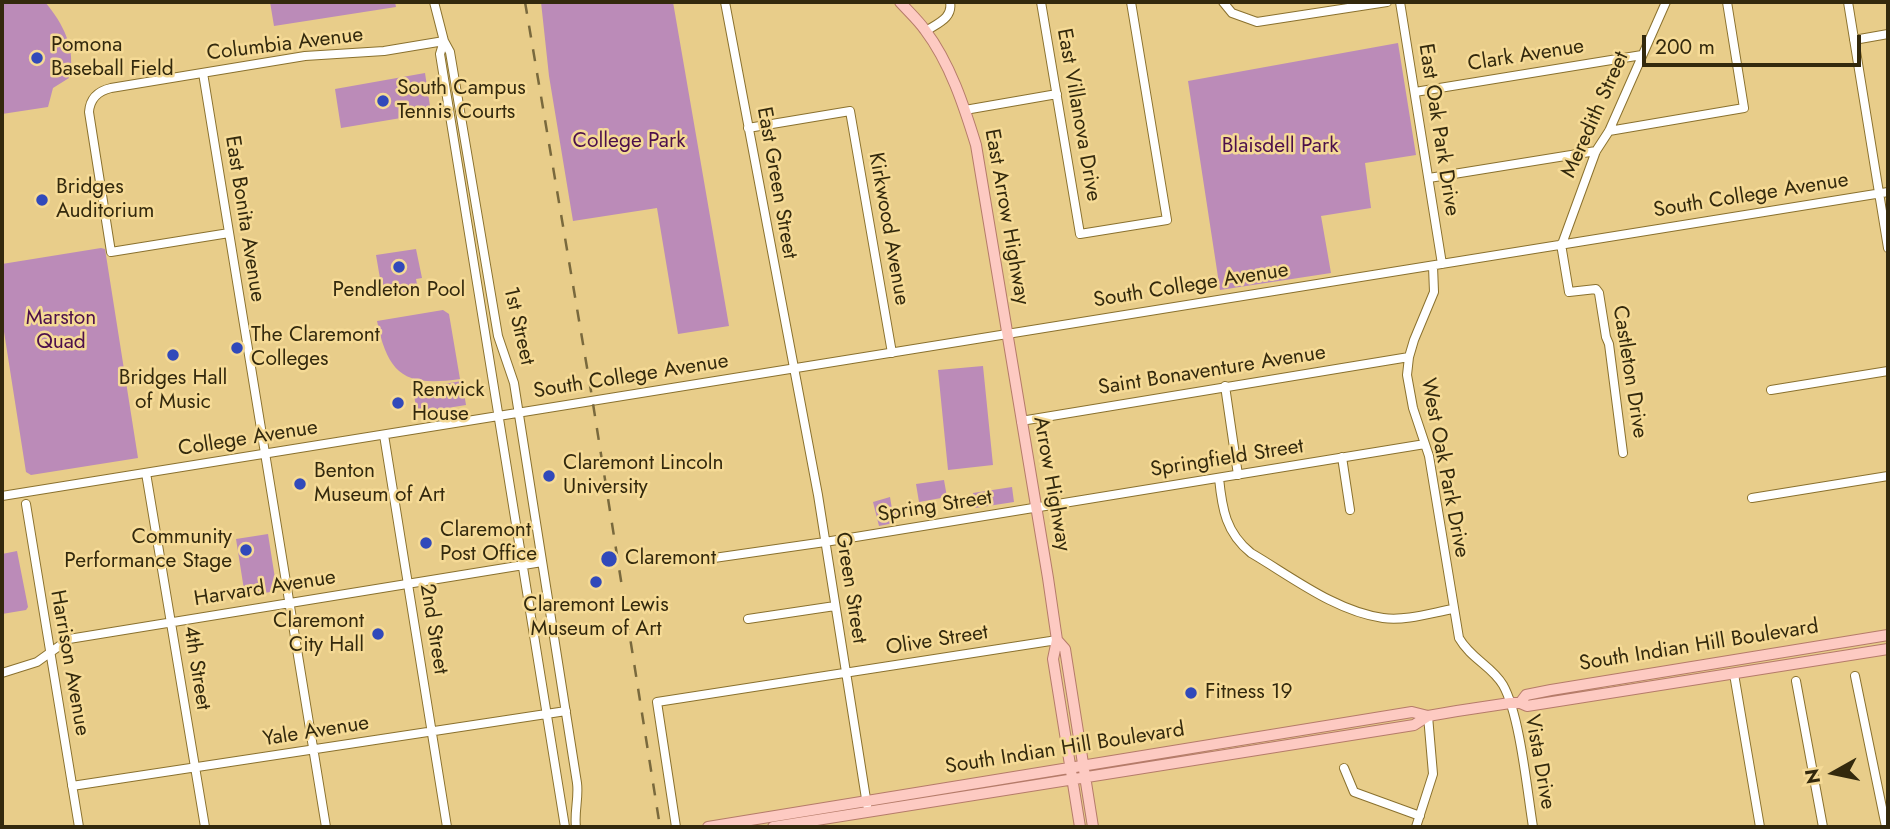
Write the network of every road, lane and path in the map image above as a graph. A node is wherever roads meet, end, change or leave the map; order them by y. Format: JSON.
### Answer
{"nodes":[{"id":1,"x":434,"y":2,"type":"edge"},
{"id":2,"x":725,"y":2,"type":"edge"},
{"id":3,"x":900,"y":2,"type":"edge"},
{"id":4,"x":950,"y":2,"type":"edge"},
{"id":5,"x":1041,"y":2,"type":"edge"},
{"id":6,"x":1131,"y":2,"type":"edge"},
{"id":7,"x":1223,"y":2,"type":"edge"},
{"id":8,"x":1387,"y":2,"type":"edge"},
{"id":9,"x":1400,"y":2,"type":"edge"},
{"id":10,"x":1666,"y":2,"type":"edge"},
{"id":11,"x":1727,"y":2,"type":"edge"},
{"id":12,"x":1848,"y":2,"type":"edge"},
{"id":13,"x":926,"y":31,"type":"junction"},
{"id":14,"x":1888,"y":34,"type":"edge"},
{"id":15,"x":1854,"y":40,"type":"junction"},
{"id":16,"x":444,"y":41,"type":"junction"},
{"id":17,"x":1642,"y":55,"type":"junction"},
{"id":18,"x":203,"y":73,"type":"junction"},
{"id":19,"x":1415,"y":92,"type":"junction"},
{"id":20,"x":1057,"y":94,"type":"junction"},
{"id":21,"x":965,"y":110,"type":"junction"},
{"id":22,"x":748,"y":128,"type":"junction"},
{"id":23,"x":1609,"y":131,"type":"junction"},
{"id":24,"x":1596,"y":151,"type":"junction"},
{"id":25,"x":1429,"y":178,"type":"junction"},
{"id":26,"x":1888,"y":192,"type":"edge"},
{"id":27,"x":1879,"y":193,"type":"junction"},
{"id":28,"x":229,"y":233,"type":"junction"},
{"id":29,"x":1562,"y":244,"type":"junction"},
{"id":30,"x":1888,"y":248,"type":"edge"},
{"id":31,"x":1438,"y":265,"type":"junction"},
{"id":32,"x":1007,"y":334,"type":"junction"},
{"id":33,"x":892,"y":353,"type":"junction"},
{"id":34,"x":1409,"y":357,"type":"junction"},
{"id":35,"x":793,"y":370,"type":"junction"},
{"id":36,"x":1888,"y":371,"type":"edge"},
{"id":37,"x":1225,"y":386,"type":"junction"},
{"id":38,"x":1771,"y":390,"type":"dead end"},
{"id":39,"x":518,"y":413,"type":"junction"},
{"id":40,"x":499,"y":416,"type":"junction"},
{"id":41,"x":1021,"y":421,"type":"junction"},
{"id":42,"x":384,"y":435,"type":"junction"},
{"id":43,"x":1425,"y":444,"type":"junction"},
{"id":44,"x":1623,"y":453,"type":"dead end"},
{"id":45,"x":265,"y":454,"type":"junction"},
{"id":46,"x":1342,"y":457,"type":"junction"},
{"id":47,"x":146,"y":473,"type":"junction"},
{"id":48,"x":1238,"y":475,"type":"junction"},
{"id":49,"x":1888,"y":476,"type":"edge"},
{"id":50,"x":1219,"y":478,"type":"junction"},
{"id":51,"x":2,"y":496,"type":"edge"},
{"id":52,"x":1752,"y":498,"type":"dead end"},
{"id":53,"x":26,"y":504,"type":"dead end"},
{"id":54,"x":1036,"y":508,"type":"junction"},
{"id":55,"x":1350,"y":510,"type":"dead end"},
{"id":56,"x":825,"y":542,"type":"junction"},
{"id":57,"x":714,"y":558,"type":"dead end"},
{"id":58,"x":542,"y":562,"type":"junction"},
{"id":59,"x":523,"y":565,"type":"junction"},
{"id":60,"x":408,"y":583,"type":"junction"},
{"id":61,"x":289,"y":603,"type":"junction"},
{"id":62,"x":835,"y":606,"type":"junction"},
{"id":63,"x":1454,"y":609,"type":"junction"},
{"id":64,"x":748,"y":619,"type":"dead end"},
{"id":65,"x":170,"y":621,"type":"junction"},
{"id":66,"x":1888,"y":635,"type":"edge"},
{"id":67,"x":1057,"y":640,"type":"junction"},
{"id":68,"x":1888,"y":649,"type":"edge"},
{"id":69,"x":49,"y":653,"type":"junction"},
{"id":70,"x":2,"y":673,"type":"edge"},
{"id":71,"x":846,"y":673,"type":"junction"},
{"id":72,"x":1734,"y":674,"type":"junction"},
{"id":73,"x":1855,"y":676,"type":"dead end"},
{"id":74,"x":1796,"y":681,"type":"dead end"},
{"id":75,"x":1515,"y":703,"type":"junction"},
{"id":76,"x":566,"y":710,"type":"junction"},
{"id":77,"x":547,"y":713,"type":"junction"},
{"id":78,"x":1428,"y":716,"type":"junction"},
{"id":79,"x":431,"y":732,"type":"junction"},
{"id":80,"x":313,"y":751,"type":"junction"},
{"id":81,"x":1083,"y":766,"type":"junction"},
{"id":82,"x":195,"y":768,"type":"junction"},
{"id":83,"x":1344,"y":768,"type":"dead end"},
{"id":84,"x":1071,"y":773,"type":"junction"},
{"id":85,"x":1084,"y":777,"type":"junction"},
{"id":86,"x":72,"y":786,"type":"junction"},
{"id":87,"x":868,"y":806,"type":"junction"},
{"id":88,"x":1420,"y":817,"type":"junction"},
{"id":89,"x":79,"y":827,"type":"edge"},
{"id":90,"x":205,"y":827,"type":"edge"},
{"id":91,"x":326,"y":827,"type":"edge"},
{"id":92,"x":447,"y":827,"type":"edge"},
{"id":93,"x":565,"y":827,"type":"edge"},
{"id":94,"x":576,"y":827,"type":"edge"},
{"id":95,"x":676,"y":827,"type":"edge"},
{"id":96,"x":708,"y":827,"type":"edge"},
{"id":97,"x":773,"y":827,"type":"edge"},
{"id":98,"x":1080,"y":827,"type":"edge"},
{"id":99,"x":1093,"y":827,"type":"edge"},
{"id":100,"x":1416,"y":827,"type":"edge"},
{"id":101,"x":1533,"y":827,"type":"edge"},
{"id":102,"x":1760,"y":827,"type":"edge"},
{"id":103,"x":1823,"y":827,"type":"edge"},
{"id":104,"x":1886,"y":827,"type":"edge"}],
"edges":[{"from":1,"to":16,"type":"street","name":"1st Street"},
{"from":2,"to":22,"type":"street","name":"East Green Street"},
{"from":3,"to":13,"type":"main road","name":"East Arrow Highway"},
{"from":4,"to":13,"type":"street"},
{"from":5,"to":20,"type":"street","name":"East Villanova Drive"},
{"from":6,"to":20,"type":"street","name":"East Villanova Drive"},
{"from":7,"to":8,"type":"street"},
{"from":9,"to":19,"type":"street","name":"East Oak Park Drive"},
{"from":10,"to":17,"type":"street","name":"Meredith Street"},
{"from":11,"to":23,"type":"street"},
{"from":12,"to":15,"type":"street"},
{"from":13,"to":21,"type":"main road","name":"East Arrow Highway"},
{"from":14,"to":15,"type":"street"},
{"from":15,"to":27,"type":"street"},
{"from":16,"to":18,"type":"street","name":"Columbia Avenue"},
{"from":16,"to":39,"type":"street","name":"1st Street"},
{"from":16,"to":40,"type":"street","name":"1st Street"},
{"from":17,"to":19,"type":"street","name":"Clark Avenue"},
{"from":17,"to":23,"type":"street","name":"Meredith Street"},
{"from":18,"to":28,"type":"street","name":"East Bonita Avenue"},
{"from":18,"to":28,"type":"street","name":"Columbia Avenue"},
{"from":19,"to":25,"type":"street","name":"East Oak Park Drive"},
{"from":20,"to":21,"type":"street"},
{"from":21,"to":32,"type":"main road","name":"East Arrow Highway"},
{"from":22,"to":33,"type":"street","name":"Kirkwood Avenue"},
{"from":22,"to":35,"type":"street","name":"East Green Street"},
{"from":23,"to":24,"type":"street","name":"Meredith Street"},
{"from":24,"to":25,"type":"street"},
{"from":24,"to":29,"type":"street","name":"Meredith Street"},
{"from":25,"to":31,"type":"street","name":"East Oak Park Drive"},
{"from":26,"to":27,"type":"street","name":"South College Avenue"},
{"from":27,"to":29,"type":"street","name":"South College Avenue"},
{"from":27,"to":30,"type":"street"},
{"from":28,"to":45,"type":"street","name":"East Bonita Avenue"},
{"from":29,"to":31,"type":"street","name":"South College Avenue"},
{"from":29,"to":44,"type":"street","name":"Castleton Drive"},
{"from":31,"to":32,"type":"street","name":"South College Avenue"},
{"from":31,"to":34,"type":"street","name":"West Oak Park Drive"},
{"from":32,"to":33,"type":"street","name":"South College Avenue"},
{"from":32,"to":41,"type":"main road","name":"Arrow Highway"},
{"from":33,"to":35,"type":"street","name":"South College Avenue"},
{"from":34,"to":37,"type":"street","name":"Saint Bonaventure Avenue"},
{"from":34,"to":43,"type":"street","name":"West Oak Park Drive"},
{"from":35,"to":39,"type":"street","name":"South College Avenue"},
{"from":35,"to":56,"type":"street","name":"Green Street"},
{"from":36,"to":38,"type":"street"},
{"from":37,"to":41,"type":"street","name":"Saint Bonaventure Avenue"},
{"from":37,"to":48,"type":"street"},
{"from":39,"to":40,"type":"street","name":"South College Avenue"},
{"from":39,"to":58,"type":"street","name":"1st Street"},
{"from":40,"to":42,"type":"street","name":"College Avenue"},
{"from":40,"to":59,"type":"street","name":"1st Street"},
{"from":41,"to":54,"type":"main road","name":"Arrow Highway"},
{"from":42,"to":45,"type":"street","name":"College Avenue"},
{"from":42,"to":60,"type":"street","name":"2nd Street"},
{"from":43,"to":46,"type":"street","name":"Springfield Street"},
{"from":43,"to":63,"type":"street","name":"West Oak Park Drive"},
{"from":45,"to":47,"type":"street","name":"College Avenue"},
{"from":45,"to":61,"type":"street","name":"East Bonita Avenue"},
{"from":46,"to":48,"type":"street","name":"Springfield Street"},
{"from":46,"to":55,"type":"street"},
{"from":47,"to":51,"type":"street","name":"College Avenue"},
{"from":47,"to":65,"type":"street","name":"4th Street"},
{"from":48,"to":50,"type":"street","name":"Springfield Street"},
{"from":49,"to":52,"type":"street"},
{"from":50,"to":54,"type":"street","name":"Springfield Street"},
{"from":50,"to":63,"type":"street"},
{"from":53,"to":69,"type":"street","name":"Harrison Avenue"},
{"from":54,"to":56,"type":"street","name":"Spring Street"},
{"from":54,"to":67,"type":"main road","name":"Arrow Highway"},
{"from":56,"to":57,"type":"street","name":"Spring Street"},
{"from":56,"to":62,"type":"street","name":"Green Street"},
{"from":58,"to":59,"type":"street","name":"Harvard Avenue"},
{"from":58,"to":76,"type":"street","name":"1st Street"},
{"from":59,"to":60,"type":"street","name":"Harvard Avenue"},
{"from":59,"to":77,"type":"street","name":"1st Street"},
{"from":60,"to":61,"type":"street","name":"Harvard Avenue"},
{"from":60,"to":79,"type":"street","name":"2nd Street"},
{"from":61,"to":65,"type":"street","name":"Harvard Avenue"},
{"from":61,"to":80,"type":"street","name":"East Bonita Avenue"},
{"from":62,"to":64,"type":"street"},
{"from":62,"to":71,"type":"street","name":"Green Street"},
{"from":63,"to":75,"type":"street","name":"West Oak Park Drive"},
{"from":65,"to":69,"type":"street","name":"Harvard Avenue"},
{"from":65,"to":82,"type":"street","name":"4th Street"},
{"from":66,"to":75,"type":"main road","name":"South Indian Hill Boulevard"},
{"from":67,"to":71,"type":"street","name":"Olive Street"},
{"from":67,"to":81,"type":"main road","name":"Arrow Highway"},
{"from":67,"to":84,"type":"main road","name":"Arrow Highway"},
{"from":68,"to":72,"type":"main road","name":"South Indian Hill Boulevard"},
{"from":69,"to":70,"type":"street","name":"Harvard Avenue"},
{"from":69,"to":86,"type":"street","name":"Harrison Avenue"},
{"from":71,"to":87,"type":"street","name":"Green Street"},
{"from":71,"to":95,"type":"street","name":"Olive Street"},
{"from":72,"to":75,"type":"main road","name":"South Indian Hill Boulevard"},
{"from":72,"to":102,"type":"street"},
{"from":73,"to":104,"type":"street"},
{"from":74,"to":103,"type":"street"},
{"from":75,"to":78,"type":"main road","name":"South Indian Hill Boulevard"},
{"from":75,"to":101,"type":"street","name":"Vista Drive"},
{"from":76,"to":77,"type":"street","name":"Yale Avenue"},
{"from":76,"to":94,"type":"street","name":"1st Street"},
{"from":77,"to":79,"type":"street","name":"Yale Avenue"},
{"from":77,"to":93,"type":"street","name":"1st Street"},
{"from":78,"to":81,"type":"main road","name":"South Indian Hill Boulevard"},
{"from":78,"to":85,"type":"main road","name":"South Indian Hill Boulevard"},
{"from":78,"to":88,"type":"street"},
{"from":79,"to":80,"type":"street","name":"Yale Avenue"},
{"from":79,"to":92,"type":"street","name":"2nd Street"},
{"from":80,"to":82,"type":"street","name":"Yale Avenue"},
{"from":80,"to":91,"type":"street","name":"East Bonita Avenue"},
{"from":81,"to":84,"type":"main road","name":"South Indian Hill Boulevard"},
{"from":81,"to":85,"type":"main road","name":"Arrow Highway"},
{"from":82,"to":86,"type":"street","name":"Yale Avenue"},
{"from":82,"to":90,"type":"street","name":"4th Street"},
{"from":83,"to":88,"type":"street"},
{"from":84,"to":85,"type":"main road","name":"South Indian Hill Boulevard"},
{"from":84,"to":87,"type":"main road","name":"South Indian Hill Boulevard"},
{"from":84,"to":98,"type":"main road","name":"Arrow Highway"},
{"from":85,"to":99,"type":"main road","name":"Arrow Highway"},
{"from":86,"to":89,"type":"street","name":"Harrison Avenue"},
{"from":87,"to":96,"type":"main road","name":"South Indian Hill Boulevard"},
{"from":87,"to":97,"type":"main road","name":"South Indian Hill Boulevard"},
{"from":88,"to":100,"type":"street"}]}
